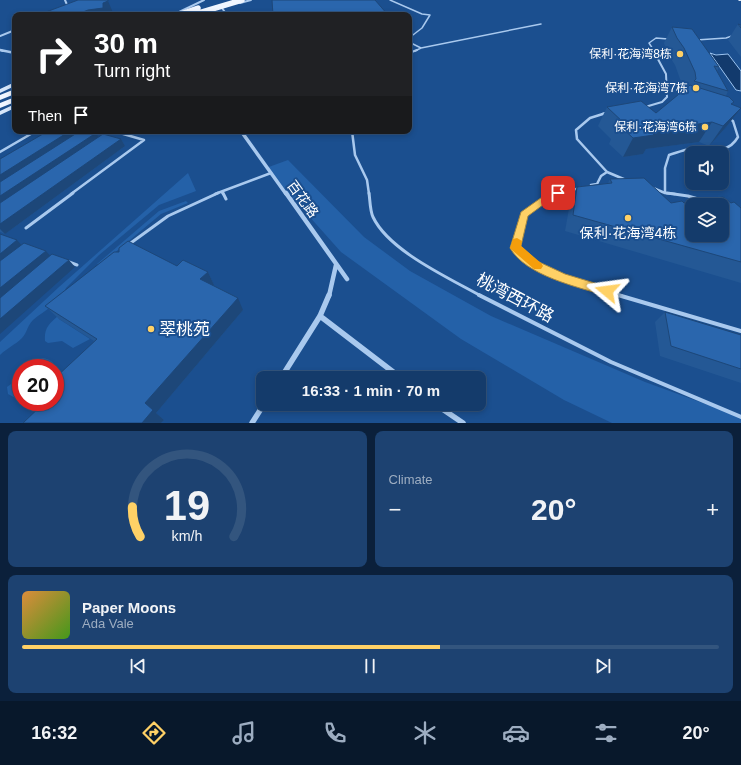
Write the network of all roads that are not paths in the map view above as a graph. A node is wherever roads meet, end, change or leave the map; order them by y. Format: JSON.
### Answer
{"nodes":[{"id":1,"x":65,"y":0,"type":"edge"},
{"id":2,"x":204,"y":0,"type":"edge"},
{"id":3,"x":227,"y":0,"type":"edge"},
{"id":4,"x":242,"y":0,"type":"edge"},
{"id":5,"x":251,"y":0,"type":"edge"},
{"id":6,"x":390,"y":0,"type":"edge"},
{"id":7,"x":66,"y":8,"type":"edge"},
{"id":8,"x":222,"y":8,"type":"junction"},
{"id":9,"x":433,"y":10,"type":"dead end"},
{"id":10,"x":180,"y":12,"type":"edge"},
{"id":11,"x":185,"y":12,"type":"edge"},
{"id":12,"x":202,"y":12,"type":"edge"},
{"id":13,"x":211,"y":12,"type":"edge"},
{"id":14,"x":225,"y":12,"type":"edge"},
{"id":15,"x":430,"y":14,"type":"junction"},
{"id":16,"x":541,"y":24,"type":"dead end"},
{"id":17,"x":12,"y":31,"type":"edge"},
{"id":18,"x":741,"y":33,"type":"edge"},
{"id":19,"x":1,"y":35,"type":"edge"},
{"id":20,"x":412,"y":36,"type":"edge"},
{"id":21,"x":671,"y":39,"type":"edge"},
{"id":22,"x":691,"y":40,"type":"edge"},
{"id":23,"x":412,"y":44,"type":"edge"},
{"id":24,"x":421,"y":48,"type":"junction"},
{"id":25,"x":0,"y":50,"type":"edge"},
{"id":26,"x":12,"y":52,"type":"edge"},
{"id":27,"x":412,"y":52,"type":"edge"},
{"id":28,"x":12,"y":85,"type":"edge"},
{"id":29,"x":0,"y":91,"type":"edge"},
{"id":30,"x":12,"y":92,"type":"edge"},
{"id":31,"x":667,"y":97,"type":"junction"},
{"id":32,"x":0,"y":98,"type":"edge"},
{"id":33,"x":673,"y":99,"type":"edge"},
{"id":34,"x":12,"y":100,"type":"edge"},
{"id":35,"x":0,"y":106,"type":"edge"},
{"id":36,"x":12,"y":107,"type":"edge"},
{"id":37,"x":639,"y":108,"type":"edge"},
{"id":38,"x":612,"y":112,"type":"edge"},
{"id":39,"x":0,"y":113,"type":"edge"},
{"id":40,"x":724,"y":115,"type":"edge"},
{"id":41,"x":31,"y":134,"type":"edge"},
{"id":42,"x":123,"y":134,"type":"edge"},
{"id":43,"x":243,"y":134,"type":"edge"},
{"id":44,"x":352,"y":134,"type":"edge"},
{"id":45,"x":0,"y":152,"type":"edge"},
{"id":46,"x":607,"y":172,"type":"junction"},
{"id":47,"x":271,"y":173,"type":"junction"},
{"id":48,"x":632,"y":182,"type":"edge"},
{"id":49,"x":589,"y":186,"type":"edge"},
{"id":50,"x":582,"y":187,"type":"edge"},
{"id":51,"x":650,"y":187,"type":"edge"},
{"id":52,"x":222,"y":192,"type":"junction"},
{"id":53,"x":665,"y":193,"type":"junction"},
{"id":54,"x":695,"y":198,"type":"edge"},
{"id":55,"x":226,"y":199,"type":"dead end"},
{"id":56,"x":26,"y":228,"type":"dead end"},
{"id":57,"x":123,"y":249,"type":"edge"},
{"id":58,"x":65,"y":260,"type":"edge"},
{"id":59,"x":336,"y":265,"type":"junction"},
{"id":60,"x":77,"y":266,"type":"dead end"},
{"id":61,"x":347,"y":279,"type":"dead end"},
{"id":62,"x":320,"y":316,"type":"junction"},
{"id":63,"x":741,"y":331,"type":"edge"},
{"id":64,"x":285,"y":371,"type":"edge"},
{"id":65,"x":391,"y":371,"type":"edge"},
{"id":66,"x":260,"y":411,"type":"edge"},
{"id":67,"x":445,"y":411,"type":"edge"},
{"id":68,"x":741,"y":417,"type":"edge"},
{"id":69,"x":252,"y":423,"type":"edge"},
{"id":70,"x":463,"y":423,"type":"edge"}],
"edges":[{"from":1,"to":7,"type":"street"},
{"from":2,"to":10,"type":"street"},
{"from":3,"to":11,"type":"main road","bridge":true},
{"from":4,"to":12,"type":"main road","bridge":true},
{"from":5,"to":8,"type":"street"},
{"from":6,"to":15,"type":"lane"},
{"from":8,"to":13,"type":"street"},
{"from":8,"to":14,"type":"street"},
{"from":9,"to":15,"type":"lane"},
{"from":15,"to":20,"type":"lane"},
{"from":16,"to":24,"type":"lane"},
{"from":17,"to":19,"type":"street"},
{"from":18,"to":22,"type":"lane"},
{"from":21,"to":31,"type":"lane"},
{"from":23,"to":24,"type":"lane"},
{"from":24,"to":27,"type":"lane"},
{"from":25,"to":26,"type":"street"},
{"from":28,"to":29,"type":"street"},
{"from":30,"to":32,"type":"main road"},
{"from":31,"to":33,"type":"lane"},
{"from":31,"to":37,"type":"lane"},
{"from":34,"to":35,"type":"main road"},
{"from":36,"to":39,"type":"street"},
{"from":38,"to":46,"type":"lane"},
{"from":40,"to":53,"type":"lane"},
{"from":41,"to":45,"type":"lane"},
{"from":42,"to":56,"type":"lane"},
{"from":43,"to":47,"type":"street","name":"百花路"},
{"from":44,"to":68,"type":"lane","name":"桃湾西环路"},
{"from":46,"to":48,"type":"lane"},
{"from":46,"to":49,"type":"lane"},
{"from":47,"to":52,"type":"lane"},
{"from":47,"to":59,"type":"street","name":"百花路"},
{"from":50,"to":63,"type":"lane"},
{"from":51,"to":53,"type":"lane"},
{"from":52,"to":55,"type":"lane"},
{"from":52,"to":57,"type":"lane"},
{"from":53,"to":54,"type":"lane"},
{"from":58,"to":60,"type":"lane"},
{"from":59,"to":61,"type":"street","name":"百花路"},
{"from":59,"to":62,"type":"street"},
{"from":62,"to":64,"type":"street"},
{"from":62,"to":65,"type":"street"},
{"from":66,"to":69,"type":"street"},
{"from":67,"to":70,"type":"street"}]}
